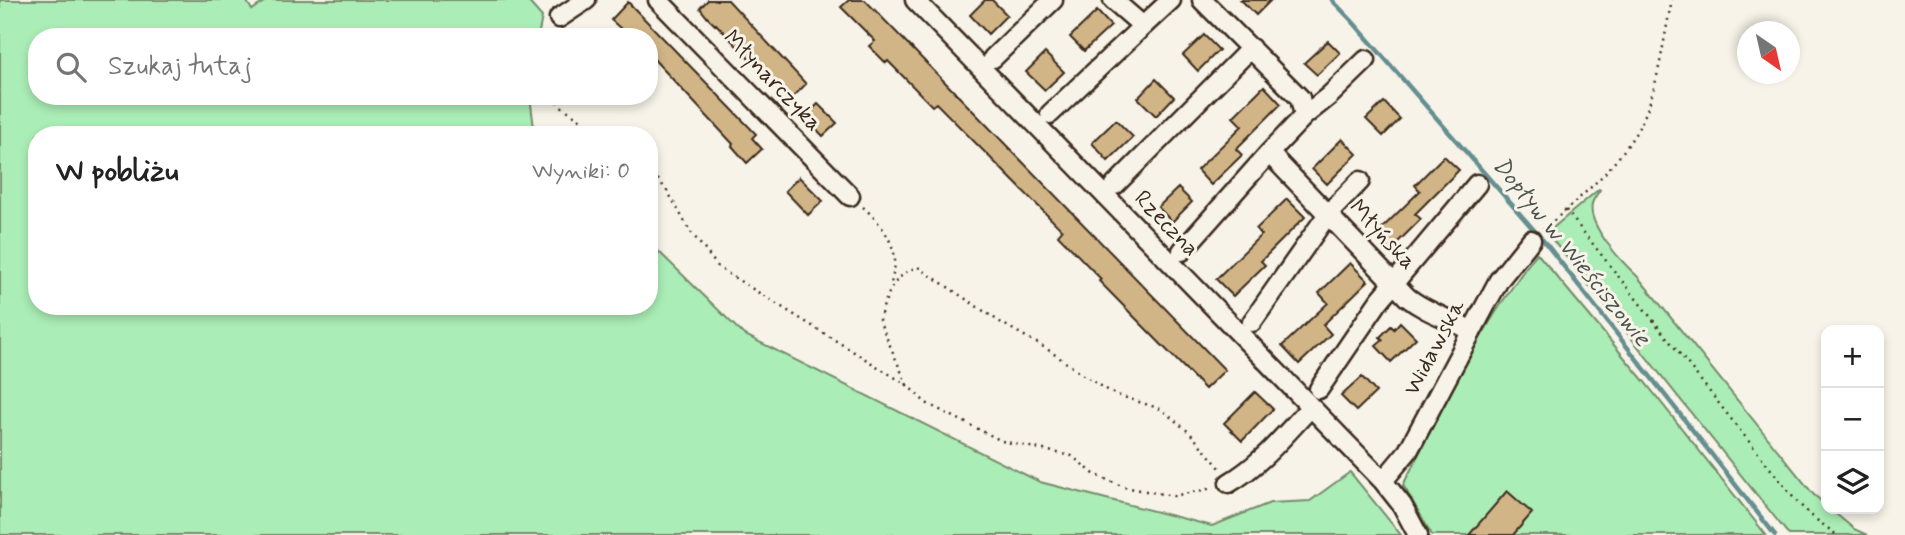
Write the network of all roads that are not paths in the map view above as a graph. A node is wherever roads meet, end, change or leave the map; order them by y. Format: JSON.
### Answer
{"nodes":[{"id":1,"x":586,"y":0,"type":"edge"},
{"id":2,"x":658,"y":0,"type":"edge"},
{"id":3,"x":915,"y":0,"type":"edge"},
{"id":4,"x":1052,"y":0,"type":"edge"},
{"id":5,"x":1113,"y":0,"type":"edge"},
{"id":6,"x":1171,"y":0,"type":"edge"},
{"id":7,"x":1202,"y":0,"type":"edge"},
{"id":8,"x":559,"y":18,"type":"dead end"},
{"id":9,"x":1143,"y":26,"type":"junction"},
{"id":10,"x":1251,"y":48,"type":"junction"},
{"id":11,"x":993,"y":58,"type":"dead end"},
{"id":12,"x":1366,"y":60,"type":"dead end"},
{"id":13,"x":1050,"y":114,"type":"dead end"},
{"id":14,"x":1304,"y":116,"type":"junction"},
{"id":15,"x":1269,"y":153,"type":"junction"},
{"id":16,"x":1360,"y":181,"type":"dead end"},
{"id":17,"x":1477,"y":184,"type":"dead end"},
{"id":18,"x":1115,"y":185,"type":"dead end"},
{"id":19,"x":850,"y":196,"type":"road end"},
{"id":20,"x":1328,"y":214,"type":"junction"},
{"id":21,"x":1538,"y":234,"type":"road end"},
{"id":22,"x":1182,"y":251,"type":"dead end"},
{"id":23,"x":1394,"y":284,"type":"junction"},
{"id":24,"x":1252,"y":323,"type":"dead end"},
{"id":25,"x":1472,"y":331,"type":"junction"},
{"id":26,"x":1319,"y":389,"type":"dead end"},
{"id":27,"x":1311,"y":407,"type":"junction"},
{"id":28,"x":1383,"y":481,"type":"junction"},
{"id":29,"x":1229,"y":483,"type":"road end"},
{"id":30,"x":1418,"y":535,"type":"edge"}],
"edges":[{"from":1,"to":8,"type":"street"},
{"from":2,"to":19,"type":"street","name":"Młynarczyka"},
{"from":3,"to":27,"type":"street","name":"Rzeczna"},
{"from":4,"to":11,"type":"street"},
{"from":5,"to":9,"type":"street"},
{"from":6,"to":9,"type":"street"},
{"from":7,"to":10,"type":"street"},
{"from":9,"to":13,"type":"street"},
{"from":10,"to":14,"type":"street"},
{"from":10,"to":18,"type":"street"},
{"from":12,"to":14,"type":"street"},
{"from":14,"to":15,"type":"street"},
{"from":15,"to":20,"type":"street","name":"Młyńska"},
{"from":15,"to":22,"type":"street"},
{"from":16,"to":20,"type":"street"},
{"from":17,"to":23,"type":"street"},
{"from":20,"to":23,"type":"street","name":"Młyńska"},
{"from":20,"to":24,"type":"street"},
{"from":21,"to":25,"type":"street","name":"Widawska"},
{"from":23,"to":25,"type":"street","name":"Młyńska"},
{"from":23,"to":26,"type":"street"},
{"from":25,"to":28,"type":"street","name":"Widawska"},
{"from":27,"to":28,"type":"street","name":"Rzeczna"},
{"from":27,"to":29,"type":"street"},
{"from":28,"to":30,"type":"street","name":"Rzeczna"}]}
